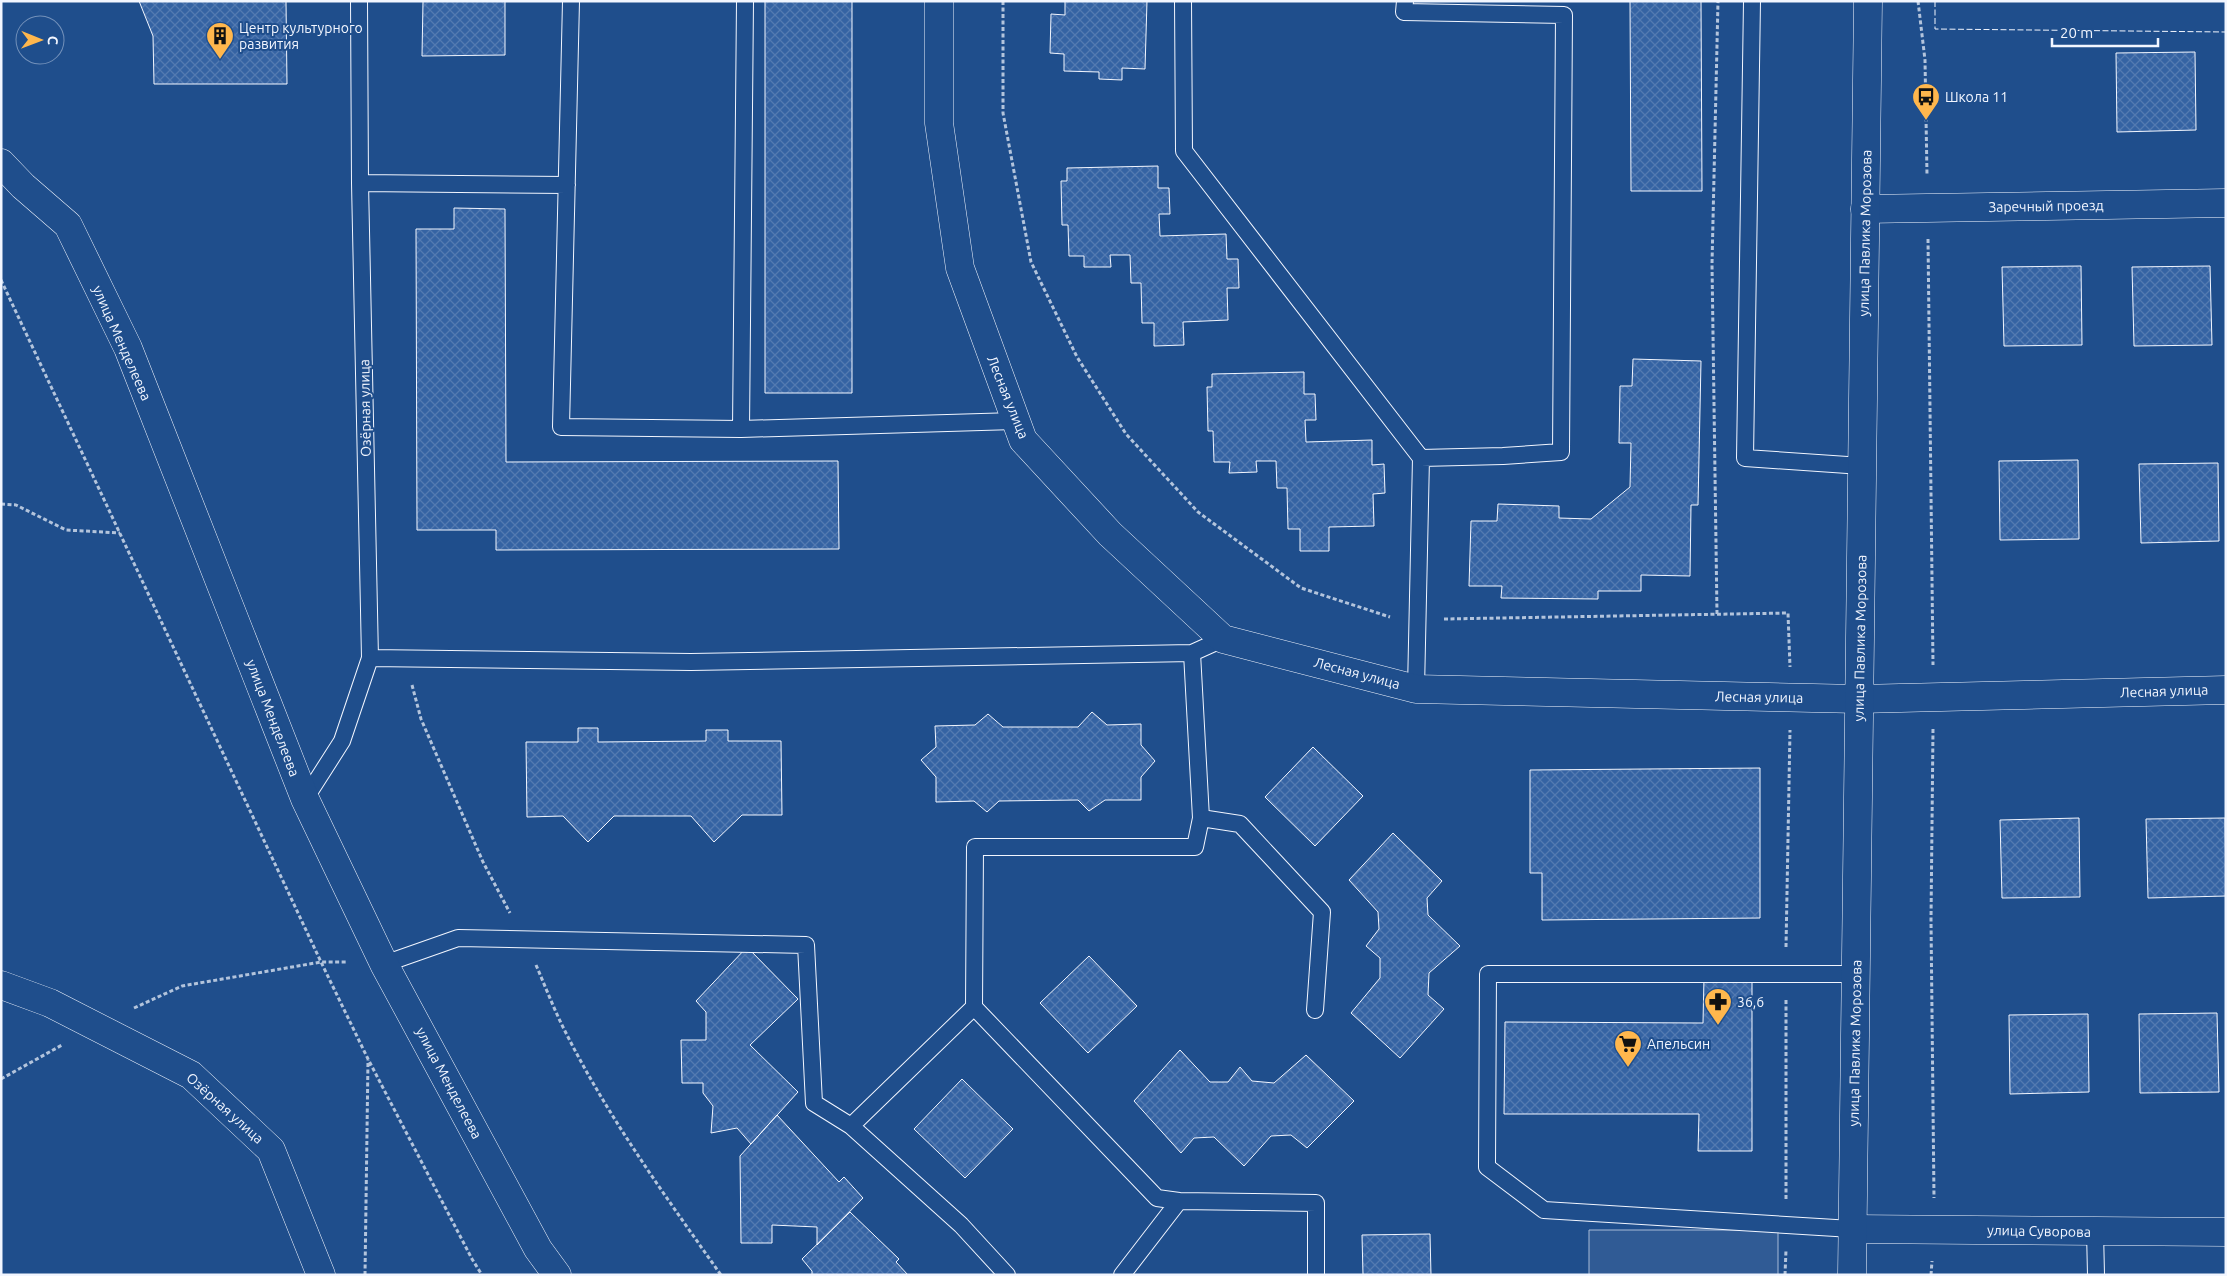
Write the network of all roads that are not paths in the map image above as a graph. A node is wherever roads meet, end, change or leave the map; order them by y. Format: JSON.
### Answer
{"nodes":[{"id":1,"x":359,"y":1,"type":"edge"},
{"id":2,"x":571,"y":1,"type":"edge"},
{"id":3,"x":745,"y":1,"type":"edge"},
{"id":4,"x":939,"y":1,"type":"edge"},
{"id":5,"x":1182,"y":1,"type":"edge"},
{"id":6,"x":1405,"y":1,"type":"edge"},
{"id":7,"x":1752,"y":1,"type":"edge"},
{"id":8,"x":1868,"y":1,"type":"edge"},
{"id":9,"x":1,"y":163,"type":"edge"},
{"id":10,"x":360,"y":184,"type":"junction"},
{"id":11,"x":567,"y":185,"type":"junction"},
{"id":12,"x":2226,"y":203,"type":"edge"},
{"id":13,"x":1865,"y":209,"type":"junction"},
{"id":14,"x":1015,"y":421,"type":"junction"},
{"id":15,"x":740,"y":429,"type":"junction"},
{"id":16,"x":1421,"y":458,"type":"junction"},
{"id":17,"x":1862,"y":466,"type":"junction"},
{"id":18,"x":1224,"y":639,"type":"junction"},
{"id":19,"x":1192,"y":654,"type":"junction"},
{"id":20,"x":370,"y":658,"type":"junction"},
{"id":21,"x":1416,"y":690,"type":"junction"},
{"id":22,"x":2226,"y":690,"type":"edge"},
{"id":23,"x":1859,"y":699,"type":"junction"},
{"id":24,"x":305,"y":799,"type":"junction"},
{"id":25,"x":1201,"y":818,"type":"junction"},
{"id":26,"x":384,"y":964,"type":"junction"},
{"id":27,"x":1856,"y":974,"type":"junction"},
{"id":28,"x":1,"y":985,"type":"edge"},
{"id":29,"x":974,"y":1007,"type":"junction"},
{"id":30,"x":1315,"y":1010,"type":"dead end"},
{"id":31,"x":851,"y":1126,"type":"junction"},
{"id":32,"x":1179,"y":1201,"type":"junction"},
{"id":33,"x":1852,"y":1230,"type":"junction"},
{"id":34,"x":2095,"y":1231,"type":"junction"},
{"id":35,"x":2226,"y":1232,"type":"edge"},
{"id":36,"x":322,"y":1275,"type":"edge"},
{"id":37,"x":557,"y":1275,"type":"edge"},
{"id":38,"x":1007,"y":1275,"type":"edge"},
{"id":39,"x":1122,"y":1275,"type":"edge"},
{"id":40,"x":1316,"y":1275,"type":"edge"},
{"id":41,"x":1852,"y":1275,"type":"edge"},
{"id":42,"x":2096,"y":1275,"type":"edge"}],
"edges":[{"from":1,"to":10,"type":"lane","name":"Озёрная улица"},
{"from":2,"to":11,"type":"lane"},
{"from":3,"to":15,"type":"lane"},
{"from":4,"to":14,"type":"street","name":"Лесная улица"},
{"from":5,"to":16,"type":"lane"},
{"from":6,"to":16,"type":"lane"},
{"from":7,"to":17,"type":"lane"},
{"from":8,"to":13,"type":"street","name":"улица Павлика Морозова"},
{"from":9,"to":24,"type":"street","name":"улица Менделеева"},
{"from":10,"to":11,"type":"lane"},
{"from":10,"to":20,"type":"lane","name":"Озёрная улица"},
{"from":11,"to":15,"type":"lane"},
{"from":12,"to":13,"type":"street","name":"Заречный проезд"},
{"from":13,"to":17,"type":"street","name":"улица Павлика Морозова"},
{"from":14,"to":15,"type":"lane"},
{"from":14,"to":18,"type":"street","name":"Лесная улица"},
{"from":16,"to":21,"type":"lane"},
{"from":17,"to":23,"type":"street","name":"улица Павлика Морозова"},
{"from":18,"to":19,"type":"lane"},
{"from":18,"to":21,"type":"street","name":"Лесная улица"},
{"from":19,"to":20,"type":"lane"},
{"from":19,"to":25,"type":"lane"},
{"from":20,"to":24,"type":"lane","name":"Озёрная улица"},
{"from":21,"to":23,"type":"street","name":"Лесная улица"},
{"from":22,"to":23,"type":"street","name":"Лесная улица"},
{"from":23,"to":27,"type":"street","name":"улица Павлика Морозова"},
{"from":24,"to":26,"type":"street","name":"улица Менделеева"},
{"from":25,"to":29,"type":"lane"},
{"from":25,"to":30,"type":"lane"},
{"from":26,"to":31,"type":"lane"},
{"from":26,"to":37,"type":"street","name":"улица Менделеева"},
{"from":27,"to":33,"type":"street","name":"улица Павлика Морозова"},
{"from":27,"to":33,"type":"lane"},
{"from":28,"to":36,"type":"street","name":"Озёрная улица"},
{"from":29,"to":31,"type":"lane"},
{"from":29,"to":32,"type":"lane"},
{"from":31,"to":38,"type":"lane"},
{"from":32,"to":39,"type":"lane"},
{"from":32,"to":40,"type":"lane"},
{"from":33,"to":34,"type":"street","name":"улица Суворова"},
{"from":33,"to":41,"type":"street","name":"улица Павлика Морозова"},
{"from":34,"to":35,"type":"street","name":"улица Суворова"},
{"from":34,"to":42,"type":"lane"}]}
